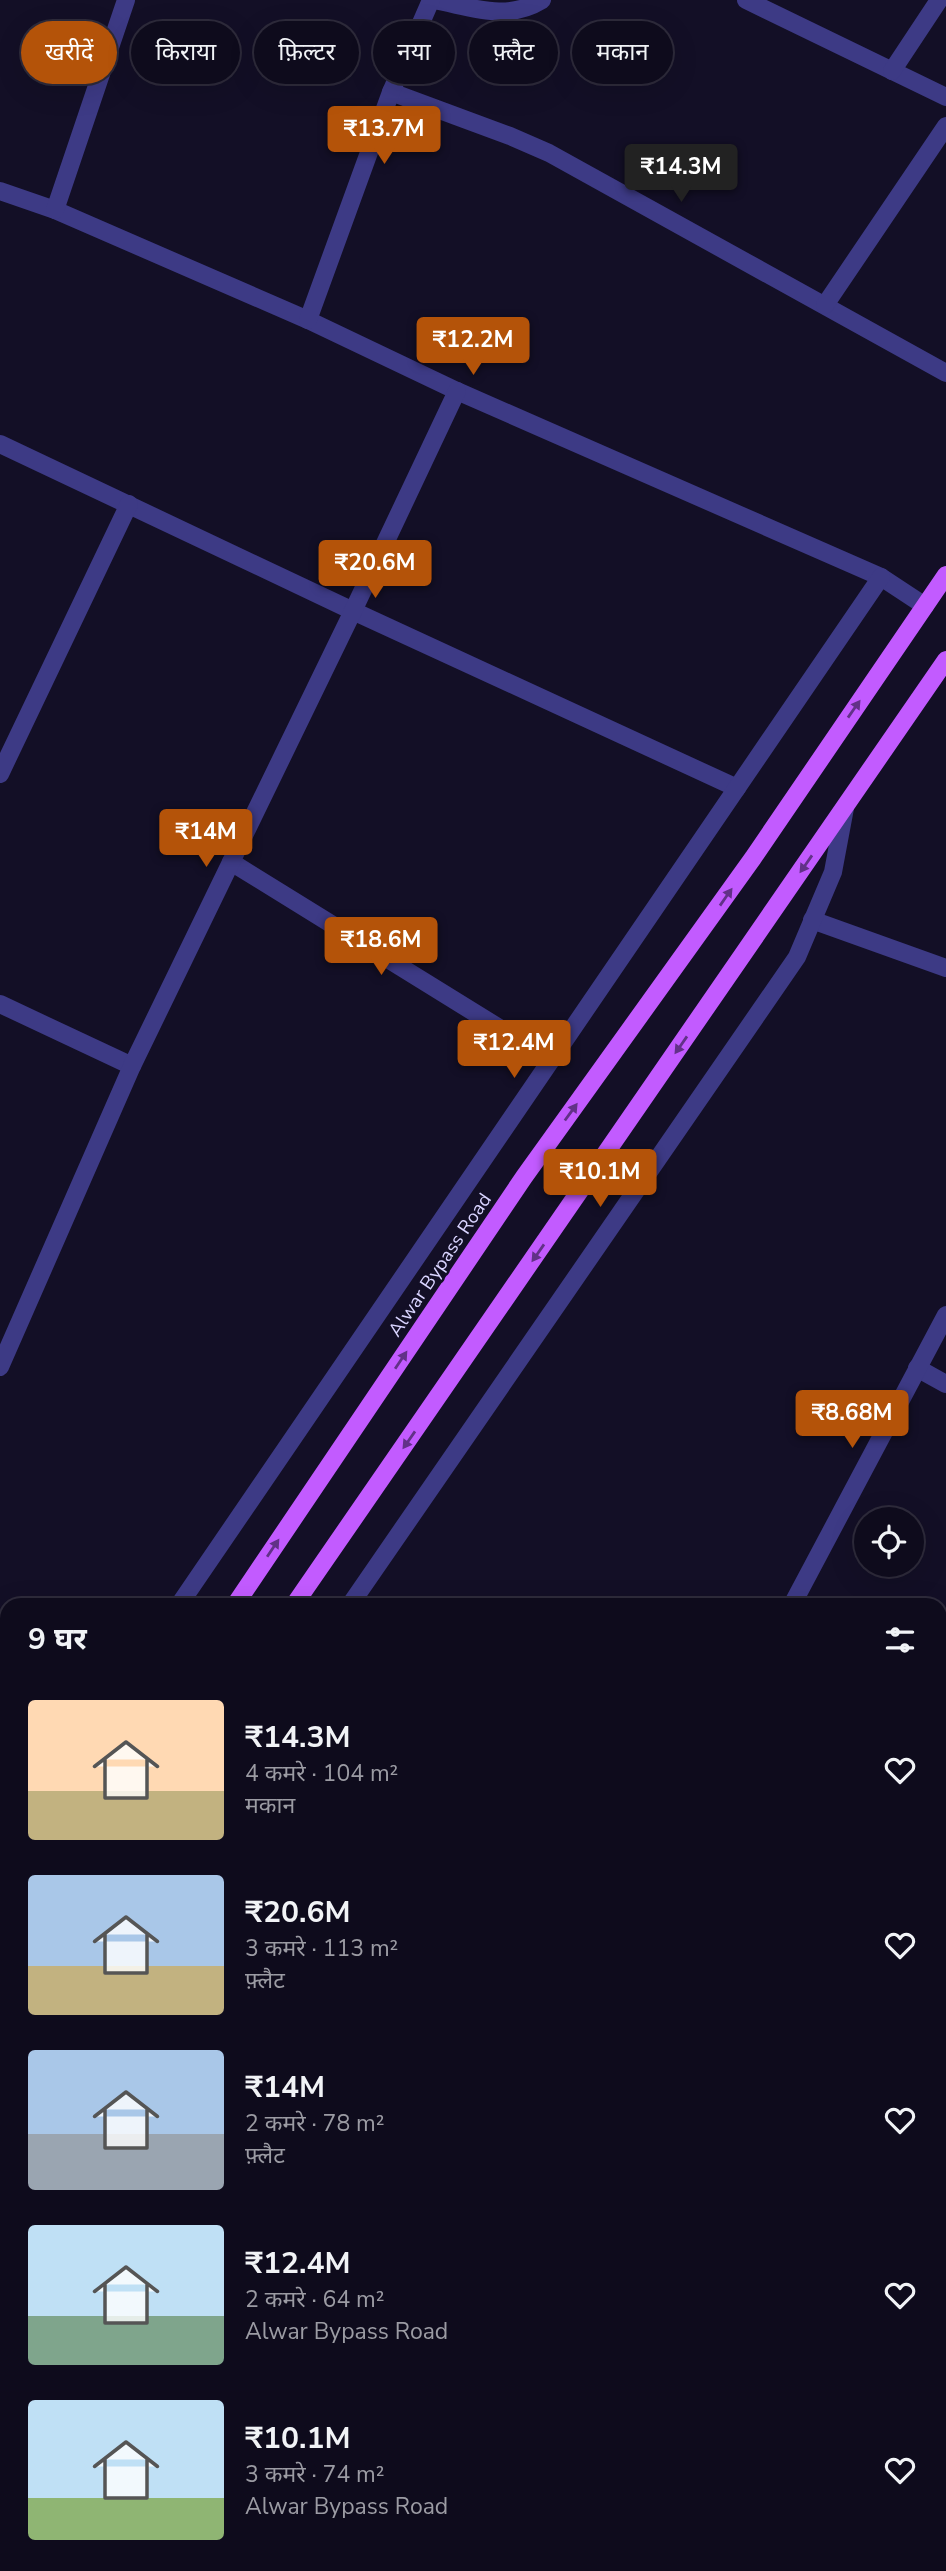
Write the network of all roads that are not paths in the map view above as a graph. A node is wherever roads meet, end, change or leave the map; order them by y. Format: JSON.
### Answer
{"nodes":[{"id":1,"x":126,"y":0,"type":"edge"},
{"id":2,"x":432,"y":0,"type":"edge"},
{"id":3,"x":542,"y":0,"type":"edge"},
{"id":4,"x":746,"y":0,"type":"edge"},
{"id":5,"x":939,"y":0,"type":"edge"},
{"id":6,"x":892,"y":71,"type":"junction"},
{"id":7,"x":391,"y":92,"type":"junction"},
{"id":8,"x":946,"y":97,"type":"edge"},
{"id":9,"x":946,"y":126,"type":"edge"},
{"id":10,"x":0,"y":191,"type":"edge"},
{"id":11,"x":55,"y":209,"type":"junction"},
{"id":12,"x":825,"y":305,"type":"junction"},
{"id":13,"x":308,"y":320,"type":"junction"},
{"id":14,"x":946,"y":373,"type":"edge"},
{"id":15,"x":457,"y":391,"type":"junction"},
{"id":16,"x":0,"y":444,"type":"edge"},
{"id":17,"x":129,"y":504,"type":"junction"},
{"id":18,"x":946,"y":575,"type":"edge"},
{"id":19,"x":881,"y":577,"type":"junction"},
{"id":20,"x":925,"y":606,"type":"junction"},
{"id":21,"x":353,"y":611,"type":"junction"},
{"id":22,"x":946,"y":660,"type":"edge"},
{"id":23,"x":940,"y":681,"type":"edge"},
{"id":24,"x":0,"y":774,"type":"edge"},
{"id":25,"x":737,"y":788,"type":"junction"},
{"id":26,"x":845,"y":808,"type":"junction"},
{"id":27,"x":231,"y":862,"type":"junction"},
{"id":28,"x":812,"y":920,"type":"junction"},
{"id":29,"x":946,"y":968,"type":"edge"},
{"id":30,"x":0,"y":1004,"type":"edge"},
{"id":31,"x":551,"y":1060,"type":"junction"},
{"id":32,"x":132,"y":1066,"type":"junction"},
{"id":33,"x":946,"y":1315,"type":"edge"},
{"id":34,"x":0,"y":1367,"type":"edge"},
{"id":35,"x":917,"y":1368,"type":"junction"},
{"id":36,"x":946,"y":1384,"type":"edge"},
{"id":37,"x":184,"y":1598,"type":"edge"},
{"id":38,"x":240,"y":1598,"type":"edge"},
{"id":39,"x":299,"y":1598,"type":"edge"},
{"id":40,"x":355,"y":1598,"type":"edge"},
{"id":41,"x":796,"y":1598,"type":"edge"}],
"edges":[{"from":1,"to":11,"type":"street"},
{"from":2,"to":3,"type":"street"},
{"from":2,"to":7,"type":"street"},
{"from":4,"to":6,"type":"street"},
{"from":5,"to":6,"type":"street"},
{"from":6,"to":8,"type":"street"},
{"from":7,"to":12,"type":"street"},
{"from":7,"to":13,"type":"street"},
{"from":9,"to":12,"type":"street"},
{"from":10,"to":11,"type":"street"},
{"from":11,"to":13,"type":"street"},
{"from":12,"to":14,"type":"street"},
{"from":13,"to":15,"type":"street"},
{"from":15,"to":19,"type":"street"},
{"from":15,"to":21,"type":"street"},
{"from":16,"to":17,"type":"street"},
{"from":17,"to":21,"type":"street"},
{"from":17,"to":24,"type":"street"},
{"from":18,"to":20,"type":"main road","name":"Alwar Bypass Road"},
{"from":19,"to":20,"type":"street"},
{"from":19,"to":25,"type":"street"},
{"from":38,"to":20,"type":"main road","name":"Alwar Bypass Road","one_way":true},
{"from":21,"to":25,"type":"street"},
{"from":21,"to":27,"type":"street"},
{"from":22,"to":23,"type":"main road"},
{"from":23,"to":26,"type":"main road"},
{"from":25,"to":31,"type":"street"},
{"from":26,"to":28,"type":"street"},
{"from":26,"to":39,"type":"main road","one_way":true},
{"from":27,"to":31,"type":"street"},
{"from":27,"to":32,"type":"street"},
{"from":28,"to":29,"type":"street"},
{"from":28,"to":40,"type":"street"},
{"from":30,"to":32,"type":"street"},
{"from":31,"to":37,"type":"street"},
{"from":32,"to":34,"type":"street"},
{"from":33,"to":35,"type":"street"},
{"from":35,"to":36,"type":"street"},
{"from":35,"to":41,"type":"street"}]}
